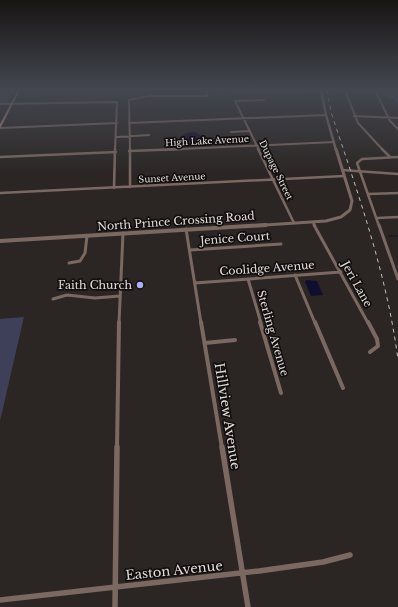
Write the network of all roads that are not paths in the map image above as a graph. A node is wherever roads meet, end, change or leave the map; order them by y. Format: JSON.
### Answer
{"nodes":[{"id":1,"x":5,"y":118,"type":"edge"},
{"id":2,"x":117,"y":118,"type":"edge"},
{"id":3,"x":129,"y":118,"type":"edge"},
{"id":4,"x":236,"y":118,"type":"edge"},
{"id":5,"x":244,"y":118,"type":"edge"},
{"id":6,"x":327,"y":118,"type":"edge"},
{"id":7,"x":355,"y":118,"type":"edge"},
{"id":8,"x":388,"y":118,"type":"edge"},
{"id":9,"x":117,"y":123,"type":"junction"},
{"id":10,"x":129,"y":123,"type":"junction"},
{"id":11,"x":0,"y":128,"type":"edge"},
{"id":12,"x":398,"y":129,"type":"edge"},
{"id":13,"x":250,"y":131,"type":"junction"},
{"id":14,"x":231,"y":132,"type":"dead end"},
{"id":15,"x":149,"y":135,"type":"dead end"},
{"id":16,"x":129,"y":136,"type":"junction"},
{"id":17,"x":117,"y":137,"type":"junction"},
{"id":18,"x":334,"y":142,"type":"junction"},
{"id":19,"x":257,"y":145,"type":"junction"},
{"id":20,"x":129,"y":151,"type":"junction"},
{"id":21,"x":116,"y":152,"type":"junction"},
{"id":22,"x":0,"y":157,"type":"edge"},
{"id":23,"x":398,"y":157,"type":"edge"},
{"id":24,"x":390,"y":158,"type":"junction"},
{"id":25,"x":342,"y":170,"type":"junction"},
{"id":26,"x":361,"y":172,"type":"junction"},
{"id":27,"x":398,"y":174,"type":"edge"},
{"id":28,"x":344,"y":176,"type":"junction"},
{"id":29,"x":273,"y":179,"type":"junction"},
{"id":30,"x":130,"y":187,"type":"junction"},
{"id":31,"x":114,"y":188,"type":"junction"},
{"id":32,"x":398,"y":193,"type":"edge"},
{"id":33,"x":0,"y":194,"type":"edge"},
{"id":34,"x":369,"y":194,"type":"junction"},
{"id":35,"x":398,"y":217,"type":"edge"},
{"id":36,"x":377,"y":218,"type":"junction"},
{"id":37,"x":313,"y":222,"type":"junction"},
{"id":38,"x":294,"y":223,"type":"junction"},
{"id":39,"x":186,"y":229,"type":"junction"},
{"id":40,"x":123,"y":233,"type":"junction"},
{"id":41,"x":87,"y":236,"type":"junction"},
{"id":42,"x":0,"y":241,"type":"edge"},
{"id":43,"x":281,"y":244,"type":"dead end"},
{"id":44,"x":190,"y":250,"type":"junction"},
{"id":45,"x":69,"y":263,"type":"dead end"},
{"id":46,"x":341,"y":272,"type":"junction"},
{"id":47,"x":295,"y":275,"type":"junction"},
{"id":48,"x":248,"y":279,"type":"junction"},
{"id":49,"x":398,"y":279,"type":"edge"},
{"id":50,"x":195,"y":283,"type":"junction"},
{"id":51,"x":120,"y":296,"type":"junction"},
{"id":52,"x":54,"y":299,"type":"dead end"},
{"id":53,"x":235,"y":340,"type":"dead end"},
{"id":54,"x":205,"y":343,"type":"junction"},
{"id":55,"x":370,"y":352,"type":"dead end"},
{"id":56,"x":342,"y":388,"type":"dead end"},
{"id":57,"x":281,"y":393,"type":"dead end"},
{"id":58,"x":350,"y":555,"type":"dead end"},
{"id":59,"x":242,"y":573,"type":"junction"},
{"id":60,"x":115,"y":587,"type":"junction"},
{"id":61,"x":0,"y":600,"type":"edge"},
{"id":62,"x":115,"y":607,"type":"edge"},
{"id":63,"x":248,"y":607,"type":"edge"}],
"edges":[{"from":1,"to":11,"type":"main road"},
{"from":2,"to":9,"type":"street"},
{"from":3,"to":10,"type":"street"},
{"from":4,"to":10,"type":"street"},
{"from":5,"to":13,"type":"street","name":"Dupage Street"},
{"from":6,"to":18,"type":"street"},
{"from":7,"to":24,"type":"street"},
{"from":8,"to":12,"type":"street"},
{"from":9,"to":11,"type":"street"},
{"from":9,"to":17,"type":"street"},
{"from":10,"to":16,"type":"street"},
{"from":13,"to":14,"type":"street"},
{"from":13,"to":19,"type":"street","name":"Dupage Street"},
{"from":15,"to":16,"type":"street"},
{"from":16,"to":17,"type":"street"},
{"from":16,"to":20,"type":"street"},
{"from":17,"to":21,"type":"street"},
{"from":18,"to":19,"type":"street","name":"High Lake Avenue"},
{"from":18,"to":25,"type":"street"},
{"from":19,"to":20,"type":"street","name":"High Lake Avenue"},
{"from":19,"to":29,"type":"street","name":"Dupage Street"},
{"from":20,"to":30,"type":"street"},
{"from":21,"to":22,"type":"street"},
{"from":21,"to":31,"type":"street"},
{"from":23,"to":24,"type":"street"},
{"from":24,"to":26,"type":"street"},
{"from":25,"to":26,"type":"street"},
{"from":25,"to":28,"type":"street"},
{"from":26,"to":27,"type":"street"},
{"from":26,"to":34,"type":"street"},
{"from":28,"to":29,"type":"street","name":"Sunset Avenue"},
{"from":28,"to":37,"type":"street","name":"North Prince Crossing Road"},
{"from":29,"to":30,"type":"street","name":"Sunset Avenue"},
{"from":29,"to":38,"type":"street","name":"Dupage Street"},
{"from":30,"to":31,"type":"street","name":"Sunset Avenue"},
{"from":31,"to":33,"type":"street","name":"Sunset Avenue"},
{"from":32,"to":34,"type":"street"},
{"from":34,"to":36,"type":"street"},
{"from":35,"to":36,"type":"street"},
{"from":36,"to":49,"type":"street"},
{"from":37,"to":38,"type":"street","name":"North Prince Crossing Road"},
{"from":37,"to":46,"type":"street","name":"Jeri Lane"},
{"from":38,"to":39,"type":"street","name":"North Prince Crossing Road"},
{"from":39,"to":40,"type":"street","name":"North Prince Crossing Road"},
{"from":39,"to":44,"type":"street","name":"Hillview Avenue"},
{"from":40,"to":41,"type":"street","name":"North Prince Crossing Road"},
{"from":40,"to":51,"type":"street"},
{"from":41,"to":42,"type":"street","name":"North Prince Crossing Road"},
{"from":41,"to":45,"type":"street"},
{"from":43,"to":44,"type":"street","name":"Jenice Court"},
{"from":44,"to":50,"type":"street","name":"Hillview Avenue"},
{"from":46,"to":47,"type":"street","name":"Coolidge Avenue"},
{"from":46,"to":55,"type":"street","name":"Jeri Lane"},
{"from":47,"to":48,"type":"street","name":"Coolidge Avenue"},
{"from":47,"to":56,"type":"street"},
{"from":48,"to":50,"type":"street","name":"Coolidge Avenue"},
{"from":48,"to":57,"type":"street","name":"Sterling Avenue"},
{"from":50,"to":54,"type":"street","name":"Hillview Avenue"},
{"from":51,"to":52,"type":"street"},
{"from":51,"to":60,"type":"street"},
{"from":53,"to":54,"type":"street"},
{"from":54,"to":59,"type":"street","name":"Hillview Avenue"},
{"from":58,"to":59,"type":"street","name":"Easton Avenue"},
{"from":59,"to":60,"type":"street","name":"Easton Avenue"},
{"from":59,"to":63,"type":"street","name":"Hillview Avenue"},
{"from":60,"to":61,"type":"street","name":"Easton Avenue"},
{"from":60,"to":62,"type":"street"}]}
